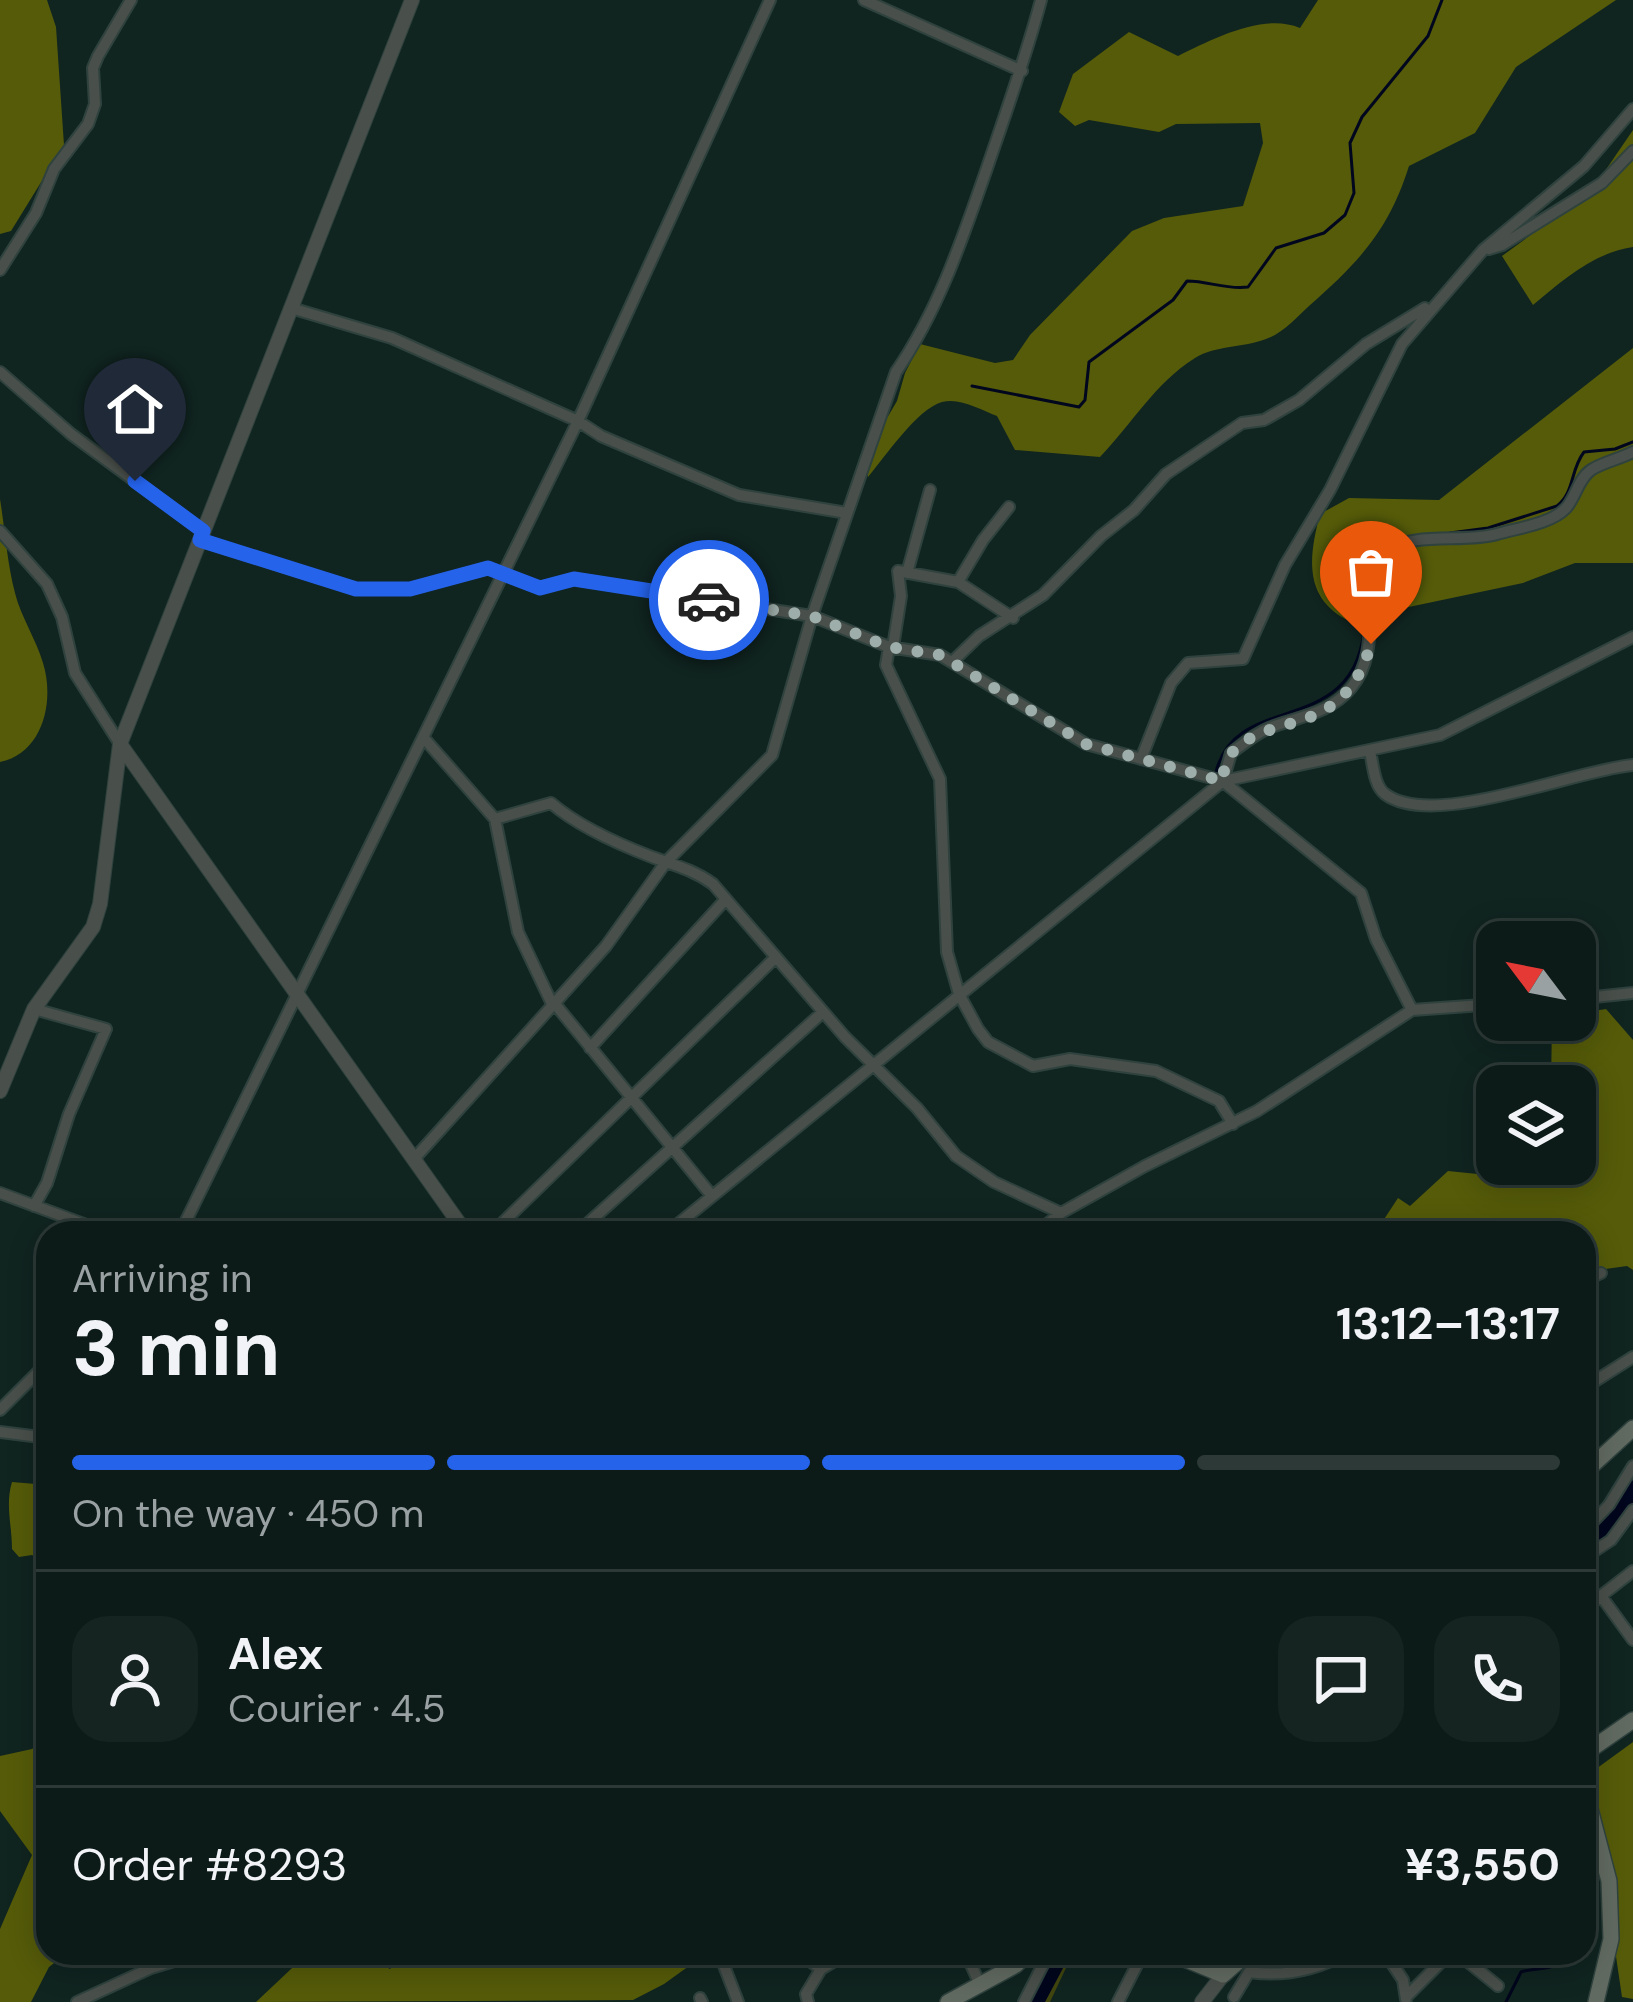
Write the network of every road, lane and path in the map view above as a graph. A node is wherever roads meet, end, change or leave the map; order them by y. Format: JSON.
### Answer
{"nodes":[{"id":1,"x":130,"y":0,"type":"edge"},
{"id":2,"x":412,"y":0,"type":"edge"},
{"id":3,"x":770,"y":0,"type":"edge"},
{"id":4,"x":864,"y":0,"type":"edge"},
{"id":5,"x":1041,"y":0,"type":"edge"},
{"id":6,"x":1022,"y":71,"type":"junction"},
{"id":7,"x":1633,"y":109,"type":"edge"},
{"id":8,"x":1633,"y":151,"type":"edge"},
{"id":9,"x":1483,"y":250,"type":"junction"},
{"id":10,"x":0,"y":270,"type":"edge"},
{"id":11,"x":1435,"y":303,"type":"junction"},
{"id":12,"x":291,"y":308,"type":"junction"},
{"id":13,"x":0,"y":372,"type":"edge"},
{"id":14,"x":578,"y":421,"type":"junction"},
{"id":15,"x":1633,"y":452,"type":"edge"},
{"id":16,"x":930,"y":490,"type":"dead end"},
{"id":17,"x":1009,"y":507,"type":"dead end"},
{"id":18,"x":848,"y":513,"type":"junction"},
{"id":19,"x":0,"y":531,"type":"edge"},
{"id":20,"x":201,"y":536,"type":"junction"},
{"id":21,"x":907,"y":573,"type":"junction"},
{"id":22,"x":502,"y":576,"type":"junction"},
{"id":23,"x":958,"y":582,"type":"junction"},
{"id":24,"x":812,"y":616,"type":"junction"},
{"id":25,"x":1012,"y":618,"type":"junction"},
{"id":26,"x":1633,"y":637,"type":"edge"},
{"id":27,"x":891,"y":647,"type":"junction"},
{"id":28,"x":952,"y":662,"type":"junction"},
{"id":29,"x":423,"y":737,"type":"junction"},
{"id":30,"x":120,"y":744,"type":"junction"},
{"id":31,"x":1370,"y":751,"type":"junction"},
{"id":32,"x":1141,"y":759,"type":"junction"},
{"id":33,"x":1633,"y":765,"type":"edge"},
{"id":34,"x":1223,"y":781,"type":"junction"},
{"id":35,"x":495,"y":819,"type":"junction"},
{"id":36,"x":666,"y":862,"type":"junction"},
{"id":37,"x":726,"y":899,"type":"junction"},
{"id":38,"x":776,"y":957,"type":"junction"},
{"id":39,"x":1633,"y":993,"type":"edge"},
{"id":40,"x":959,"y":994,"type":"junction"},
{"id":41,"x":297,"y":995,"type":"junction"},
{"id":42,"x":1596,"y":997,"type":"edge"},
{"id":43,"x":554,"y":1005,"type":"junction"},
{"id":44,"x":1476,"y":1005,"type":"edge"},
{"id":45,"x":34,"y":1010,"type":"junction"},
{"id":46,"x":1412,"y":1010,"type":"junction"},
{"id":47,"x":823,"y":1012,"type":"junction"},
{"id":48,"x":590,"y":1048,"type":"junction"},
{"id":49,"x":873,"y":1064,"type":"junction"},
{"id":50,"x":0,"y":1091,"type":"edge"},
{"id":51,"x":631,"y":1097,"type":"junction"},
{"id":52,"x":1233,"y":1124,"type":"junction"},
{"id":53,"x":672,"y":1148,"type":"junction"},
{"id":54,"x":414,"y":1160,"type":"junction"},
{"id":55,"x":0,"y":1193,"type":"edge"},
{"id":56,"x":712,"y":1196,"type":"junction"},
{"id":57,"x":34,"y":1206,"type":"junction"},
{"id":58,"x":1060,"y":1213,"type":"junction"},
{"id":59,"x":75,"y":1221,"type":"edge"},
{"id":60,"x":186,"y":1221,"type":"edge"},
{"id":61,"x":457,"y":1221,"type":"edge"},
{"id":62,"x":504,"y":1221,"type":"edge"},
{"id":63,"x":590,"y":1221,"type":"edge"},
{"id":64,"x":682,"y":1221,"type":"edge"},
{"id":65,"x":1050,"y":1221,"type":"edge"},
{"id":66,"x":1601,"y":1273,"type":"dead end"},
{"id":67,"x":1596,"y":1275,"type":"edge"},
{"id":68,"x":1633,"y":1357,"type":"edge"},
{"id":69,"x":36,"y":1375,"type":"edge"},
{"id":70,"x":1596,"y":1380,"type":"edge"},
{"id":71,"x":0,"y":1410,"type":"edge"},
{"id":72,"x":1633,"y":1428,"type":"edge"},
{"id":73,"x":0,"y":1432,"type":"edge"},
{"id":74,"x":36,"y":1436,"type":"edge"},
{"id":75,"x":1596,"y":1462,"type":"edge"},
{"id":76,"x":1633,"y":1466,"type":"edge"},
{"id":77,"x":1633,"y":1510,"type":"edge"},
{"id":78,"x":1596,"y":1519,"type":"edge"},
{"id":79,"x":1596,"y":1550,"type":"edge"},
{"id":80,"x":1633,"y":1571,"type":"edge"},
{"id":81,"x":1601,"y":1596,"type":"junction"},
{"id":82,"x":1596,"y":1600,"type":"edge"},
{"id":83,"x":1633,"y":1640,"type":"edge"},
{"id":84,"x":1633,"y":1720,"type":"edge"},
{"id":85,"x":1596,"y":1746,"type":"edge"},
{"id":86,"x":1596,"y":1832,"type":"edge"},
{"id":87,"x":161,"y":1965,"type":"edge"},
{"id":88,"x":723,"y":1965,"type":"edge"},
{"id":89,"x":815,"y":1965,"type":"edge"},
{"id":90,"x":829,"y":1965,"type":"edge"},
{"id":91,"x":971,"y":1965,"type":"edge"},
{"id":92,"x":1016,"y":1965,"type":"edge"},
{"id":93,"x":1043,"y":1965,"type":"edge"},
{"id":94,"x":1137,"y":1965,"type":"edge"},
{"id":95,"x":1198,"y":1965,"type":"edge"},
{"id":96,"x":1234,"y":1965,"type":"edge"},
{"id":97,"x":1325,"y":1965,"type":"edge"},
{"id":98,"x":1396,"y":1965,"type":"edge"},
{"id":99,"x":1442,"y":1965,"type":"edge"},
{"id":100,"x":1470,"y":1965,"type":"edge"},
{"id":101,"x":821,"y":1970,"type":"junction"},
{"id":102,"x":1223,"y":1975,"type":"junction"},
{"id":103,"x":980,"y":1985,"type":"junction"},
{"id":104,"x":1498,"y":1986,"type":"dead end"},
{"id":105,"x":1234,"y":1997,"type":"dead end"},
{"id":106,"x":1406,"y":2000,"type":"edge"},
{"id":107,"x":77,"y":2002,"type":"edge"},
{"id":108,"x":738,"y":2002,"type":"edge"},
{"id":109,"x":808,"y":2002,"type":"edge"},
{"id":110,"x":948,"y":2002,"type":"edge"},
{"id":111,"x":1024,"y":2002,"type":"edge"},
{"id":112,"x":1118,"y":2002,"type":"edge"},
{"id":113,"x":1202,"y":2002,"type":"edge"},
{"id":114,"x":1596,"y":2002,"type":"edge"}],
"edges":[{"from":1,"to":10,"type":"street"},
{"from":2,"to":12,"type":"street"},
{"from":3,"to":14,"type":"street"},
{"from":4,"to":6,"type":"street"},
{"from":5,"to":6,"type":"street"},
{"from":6,"to":18,"type":"street"},
{"from":7,"to":9,"type":"street"},
{"from":8,"to":9,"type":"street"},
{"from":9,"to":11,"type":"street"},
{"from":11,"to":25,"type":"street"},
{"from":11,"to":32,"type":"street"},
{"from":12,"to":14,"type":"street"},
{"from":12,"to":20,"type":"street"},
{"from":13,"to":20,"type":"street"},
{"from":14,"to":18,"type":"street"},
{"from":14,"to":22,"type":"street"},
{"from":15,"to":34,"type":"street"},
{"from":16,"to":21,"type":"street"},
{"from":17,"to":23,"type":"street"},
{"from":18,"to":24,"type":"street"},
{"from":19,"to":30,"type":"street"},
{"from":20,"to":22,"type":"street"},
{"from":20,"to":30,"type":"street"},
{"from":21,"to":23,"type":"street"},
{"from":21,"to":27,"type":"street"},
{"from":22,"to":24,"type":"street"},
{"from":22,"to":29,"type":"street"},
{"from":23,"to":25,"type":"street"},
{"from":24,"to":27,"type":"street"},
{"from":24,"to":36,"type":"street"},
{"from":25,"to":28,"type":"street"},
{"from":26,"to":31,"type":"street"},
{"from":27,"to":28,"type":"street"},
{"from":27,"to":40,"type":"street"},
{"from":28,"to":32,"type":"street"},
{"from":29,"to":35,"type":"street"},
{"from":29,"to":41,"type":"street"},
{"from":30,"to":41,"type":"street"},
{"from":30,"to":45,"type":"street"},
{"from":31,"to":33,"type":"street"},
{"from":31,"to":34,"type":"street"},
{"from":32,"to":34,"type":"street"},
{"from":34,"to":40,"type":"street"},
{"from":34,"to":46,"type":"street"},
{"from":35,"to":36,"type":"street"},
{"from":35,"to":43,"type":"street"},
{"from":36,"to":37,"type":"street"},
{"from":36,"to":43,"type":"street"},
{"from":37,"to":38,"type":"street"},
{"from":37,"to":48,"type":"street"},
{"from":38,"to":47,"type":"street"},
{"from":38,"to":51,"type":"street"},
{"from":39,"to":42,"type":"street"},
{"from":40,"to":49,"type":"street"},
{"from":40,"to":52,"type":"street"},
{"from":41,"to":54,"type":"street"},
{"from":41,"to":60,"type":"street"},
{"from":43,"to":48,"type":"street"},
{"from":43,"to":54,"type":"street"},
{"from":44,"to":46,"type":"street"},
{"from":45,"to":50,"type":"street"},
{"from":45,"to":57,"type":"street"},
{"from":46,"to":52,"type":"street"},
{"from":47,"to":49,"type":"street"},
{"from":47,"to":53,"type":"street"},
{"from":48,"to":51,"type":"street"},
{"from":49,"to":56,"type":"street"},
{"from":49,"to":58,"type":"street"},
{"from":51,"to":53,"type":"street"},
{"from":51,"to":62,"type":"street"},
{"from":52,"to":58,"type":"street"},
{"from":53,"to":56,"type":"street"},
{"from":53,"to":63,"type":"street"},
{"from":54,"to":61,"type":"street"},
{"from":55,"to":57,"type":"street"},
{"from":56,"to":64,"type":"street"},
{"from":57,"to":59,"type":"street"},
{"from":58,"to":65,"type":"street"},
{"from":66,"to":67,"type":"street"},
{"from":68,"to":70,"type":"street"},
{"from":69,"to":71,"type":"street"},
{"from":72,"to":75,"type":"main road"},
{"from":73,"to":74,"type":"street"},
{"from":76,"to":78,"type":"street"},
{"from":77,"to":79,"type":"street"},
{"from":80,"to":81,"type":"street"},
{"from":81,"to":82,"type":"street"},
{"from":81,"to":83,"type":"street"},
{"from":84,"to":85,"type":"main road"},
{"from":86,"to":114,"type":"main road"},
{"from":87,"to":107,"type":"street"},
{"from":88,"to":108,"type":"street"},
{"from":89,"to":101,"type":"street"},
{"from":90,"to":101,"type":"street"},
{"from":91,"to":103,"type":"street"},
{"from":92,"to":103,"type":"main road"},
{"from":93,"to":111,"type":"street"},
{"from":94,"to":112,"type":"street"},
{"from":95,"to":102,"type":"main road"},
{"from":96,"to":102,"type":"main road"},
{"from":97,"to":105,"type":"street"},
{"from":98,"to":106,"type":"street"},
{"from":99,"to":106,"type":"street"},
{"from":100,"to":104,"type":"street"},
{"from":101,"to":109,"type":"street"},
{"from":102,"to":113,"type":"street"},
{"from":103,"to":110,"type":"main road"}]}
